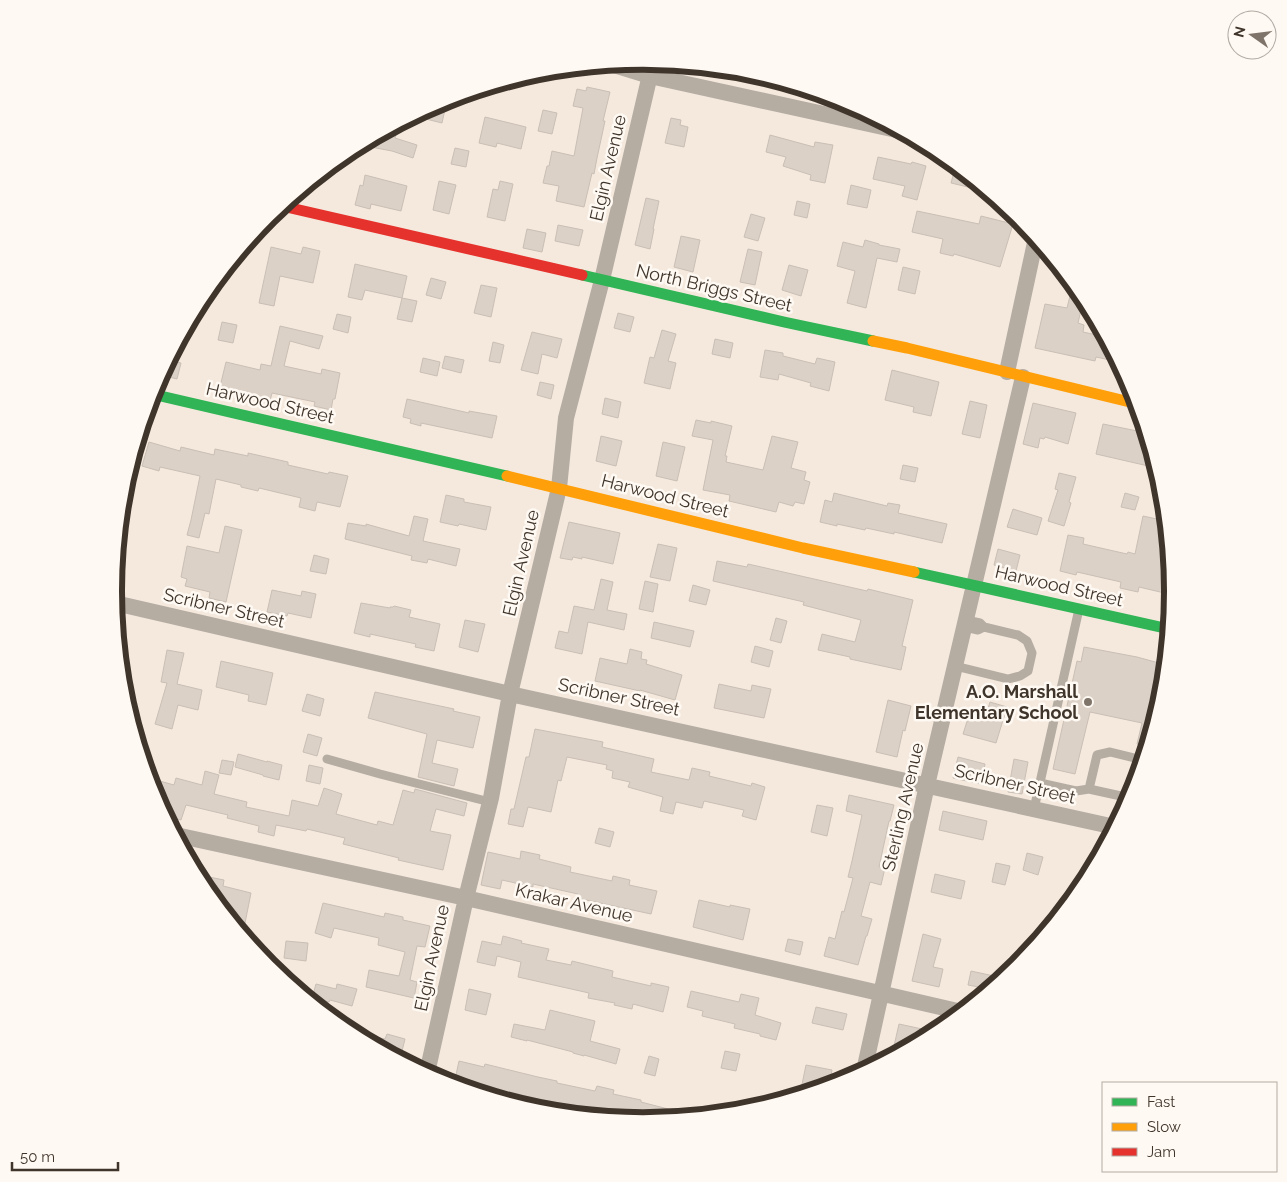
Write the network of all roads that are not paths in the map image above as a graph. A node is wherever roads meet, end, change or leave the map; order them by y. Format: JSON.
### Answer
{"nodes":[{"id":1,"x":651,"y":70,"type":"edge"},
{"id":2,"x":657,"y":70,"type":"edge"},
{"id":3,"x":875,"y":125,"type":"edge"},
{"id":4,"x":291,"y":208,"type":"edge"},
{"id":5,"x":1035,"y":247,"type":"edge"},
{"id":6,"x":602,"y":280,"type":"junction"},
{"id":7,"x":1015,"y":375,"type":"junction"},
{"id":8,"x":161,"y":396,"type":"edge"},
{"id":9,"x":1129,"y":402,"type":"edge"},
{"id":10,"x":559,"y":488,"type":"junction"},
{"id":11,"x":974,"y":585,"type":"junction"},
{"id":12,"x":123,"y":605,"type":"edge"},
{"id":13,"x":1079,"y":609,"type":"junction"},
{"id":14,"x":965,"y":623,"type":"junction"},
{"id":15,"x":1163,"y":627,"type":"edge"},
{"id":16,"x":955,"y":666,"type":"junction"},
{"id":17,"x":510,"y":694,"type":"junction"},
{"id":18,"x":1137,"y":758,"type":"edge"},
{"id":19,"x":327,"y":759,"type":"dead end"},
{"id":20,"x":1040,"y":783,"type":"junction"},
{"id":21,"x":927,"y":785,"type":"junction"},
{"id":22,"x":1089,"y":789,"type":"junction"},
{"id":23,"x":1122,"y":796,"type":"edge"},
{"id":24,"x":490,"y":802,"type":"junction"},
{"id":25,"x":1034,"y":809,"type":"junction"},
{"id":26,"x":1109,"y":826,"type":"edge"},
{"id":27,"x":184,"y":837,"type":"edge"},
{"id":28,"x":466,"y":898,"type":"junction"},
{"id":29,"x":882,"y":994,"type":"junction"},
{"id":30,"x":953,"y":1010,"type":"edge"},
{"id":31,"x":866,"y":1062,"type":"edge"},
{"id":32,"x":429,"y":1065,"type":"edge"}],
"edges":[{"from":1,"to":6,"type":"street","name":"Elgin Avenue"},
{"from":2,"to":3,"type":"street"},
{"from":4,"to":6,"type":"street","name":"North Briggs Street"},
{"from":5,"to":7,"type":"street","name":"Sterling Avenue"},
{"from":6,"to":7,"type":"street","name":"North Briggs Street"},
{"from":6,"to":10,"type":"street","name":"Elgin Avenue"},
{"from":7,"to":9,"type":"street","name":"North Briggs Street"},
{"from":7,"to":11,"type":"street","name":"Sterling Avenue"},
{"from":8,"to":10,"type":"street","name":"Harwood Street"},
{"from":10,"to":11,"type":"street","name":"Harwood Street"},
{"from":10,"to":17,"type":"street","name":"Elgin Avenue"},
{"from":11,"to":13,"type":"street","name":"Harwood Street"},
{"from":11,"to":14,"type":"street","name":"Sterling Avenue"},
{"from":12,"to":17,"type":"street","name":"Scribner Street"},
{"from":13,"to":15,"type":"street","name":"Harwood Street"},
{"from":13,"to":20,"type":"lane"},
{"from":14,"to":16,"type":"street","name":"Sterling Avenue"},
{"from":14,"to":16,"type":"lane"},
{"from":16,"to":21,"type":"street","name":"Sterling Avenue"},
{"from":17,"to":21,"type":"street","name":"Scribner Street"},
{"from":17,"to":24,"type":"street","name":"Elgin Avenue"},
{"from":18,"to":22,"type":"lane"},
{"from":19,"to":24,"type":"lane"},
{"from":20,"to":22,"type":"lane"},
{"from":20,"to":25,"type":"lane"},
{"from":21,"to":25,"type":"street","name":"Scribner Street"},
{"from":21,"to":29,"type":"street","name":"Sterling Avenue"},
{"from":22,"to":23,"type":"lane"},
{"from":24,"to":28,"type":"street","name":"Elgin Avenue"},
{"from":25,"to":26,"type":"street","name":"Scribner Street"},
{"from":27,"to":28,"type":"street","name":"Krakar Avenue"},
{"from":28,"to":29,"type":"street","name":"Krakar Avenue"},
{"from":28,"to":32,"type":"street","name":"Elgin Avenue"},
{"from":29,"to":30,"type":"street","name":"Krakar Avenue"},
{"from":29,"to":31,"type":"street","name":"Sterling Avenue"}]}
